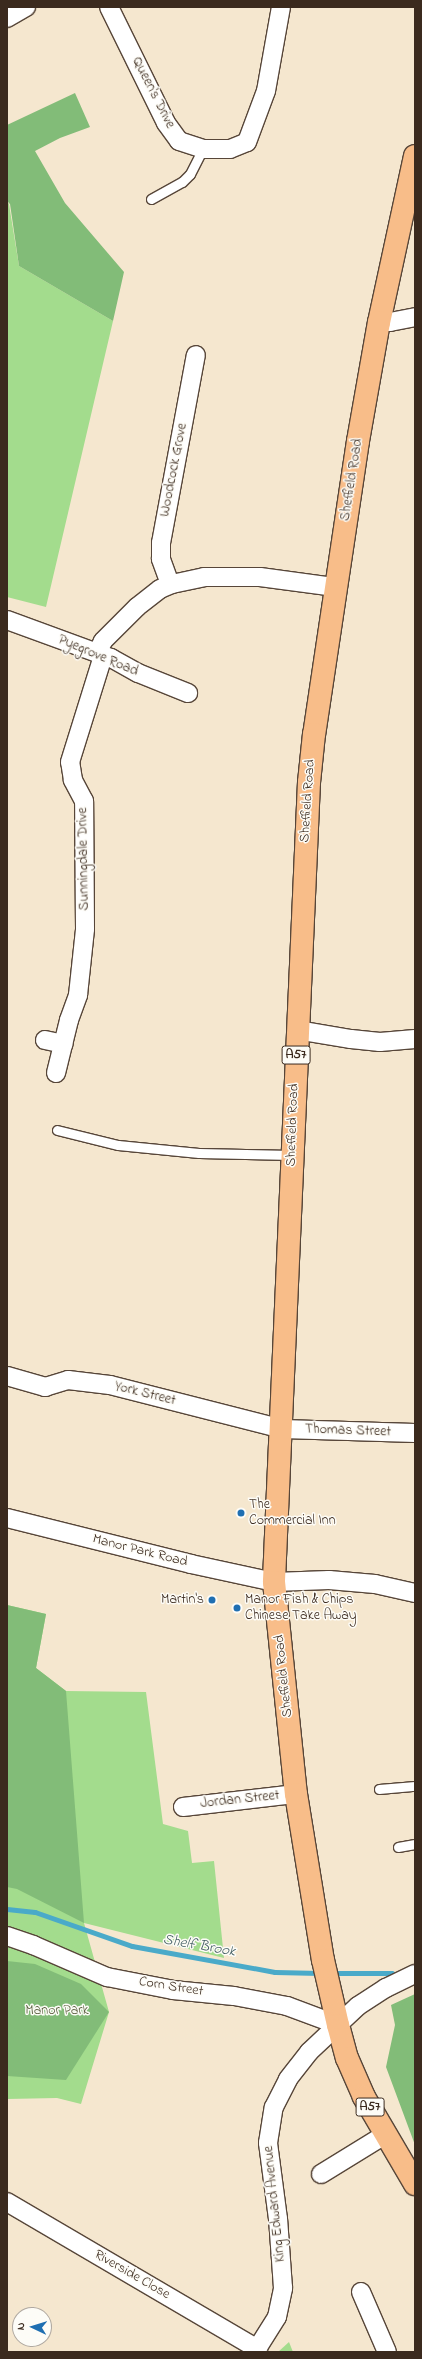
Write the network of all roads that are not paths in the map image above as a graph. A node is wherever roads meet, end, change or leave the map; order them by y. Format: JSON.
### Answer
{"nodes":[{"id":1,"x":26,"y":7,"type":"edge"},
{"id":2,"x":109,"y":7,"type":"edge"},
{"id":3,"x":281,"y":7,"type":"edge"},
{"id":4,"x":7,"y":18,"type":"edge"},
{"id":5,"x":203,"y":149,"type":"junction"},
{"id":6,"x":415,"y":156,"type":"edge"},
{"id":7,"x":151,"y":199,"type":"dead end"},
{"id":8,"x":415,"y":317,"type":"edge"},
{"id":9,"x":379,"y":322,"type":"junction"},
{"id":10,"x":196,"y":355,"type":"dead end"},
{"id":11,"x":170,"y":584,"type":"junction"},
{"id":12,"x":335,"y":587,"type":"junction"},
{"id":13,"x":7,"y":620,"type":"edge"},
{"id":14,"x":100,"y":654,"type":"junction"},
{"id":15,"x":188,"y":692,"type":"dead end"},
{"id":16,"x":297,"y":1030,"type":"junction"},
{"id":17,"x":415,"y":1039,"type":"edge"},
{"id":18,"x":45,"y":1040,"type":"dead end"},
{"id":19,"x":64,"y":1044,"type":"junction"},
{"id":20,"x":56,"y":1073,"type":"dead end"},
{"id":21,"x":57,"y":1130,"type":"dead end"},
{"id":22,"x":292,"y":1155,"type":"junction"},
{"id":23,"x":7,"y":1377,"type":"edge"},
{"id":24,"x":282,"y":1428,"type":"junction"},
{"id":25,"x":415,"y":1433,"type":"edge"},
{"id":26,"x":7,"y":1518,"type":"edge"},
{"id":27,"x":274,"y":1582,"type":"junction"},
{"id":28,"x":415,"y":1593,"type":"edge"},
{"id":29,"x":415,"y":1786,"type":"edge"},
{"id":30,"x":379,"y":1789,"type":"dead end"},
{"id":31,"x":296,"y":1794,"type":"junction"},
{"id":32,"x":183,"y":1807,"type":"dead end"},
{"id":33,"x":415,"y":1844,"type":"edge"},
{"id":34,"x":398,"y":1847,"type":"dead end"},
{"id":35,"x":7,"y":1936,"type":"edge"},
{"id":36,"x":415,"y":1974,"type":"edge"},
{"id":37,"x":338,"y":2025,"type":"junction"},
{"id":38,"x":386,"y":2134,"type":"junction"},
{"id":39,"x":321,"y":2174,"type":"dead end"},
{"id":40,"x":415,"y":2184,"type":"edge"},
{"id":41,"x":7,"y":2202,"type":"edge"},
{"id":42,"x":361,"y":2292,"type":"dead end"},
{"id":43,"x":256,"y":2350,"type":"edge"},
{"id":44,"x":387,"y":2352,"type":"edge"}],
"edges":[{"from":1,"to":4,"type":"street"},
{"from":2,"to":5,"type":"street","name":"Queen's Drive"},
{"from":3,"to":5,"type":"street","name":"Queen's Drive"},
{"from":5,"to":7,"type":"lane"},
{"from":6,"to":9,"type":"main road","name":"Sheffield Road","number":"A57"},
{"from":8,"to":9,"type":"street"},
{"from":9,"to":12,"type":"main road","name":"Sheffield Road","number":"A57"},
{"from":10,"to":11,"type":"street","name":"Woodcock Grove"},
{"from":11,"to":12,"type":"street"},
{"from":11,"to":14,"type":"street"},
{"from":12,"to":16,"type":"main road","name":"Sheffield Road","number":"A57"},
{"from":13,"to":14,"type":"street","name":"Pyegrove Road"},
{"from":14,"to":15,"type":"street","name":"Pyegrove Road"},
{"from":14,"to":19,"type":"street","name":"Sunningdale Drive"},
{"from":16,"to":17,"type":"street"},
{"from":16,"to":22,"type":"main road","name":"Sheffield Road","number":"A57"},
{"from":18,"to":19,"type":"street"},
{"from":19,"to":20,"type":"street","name":"Sunningdale Drive"},
{"from":21,"to":22,"type":"lane"},
{"from":22,"to":24,"type":"main road","name":"Sheffield Road","number":"A57"},
{"from":23,"to":24,"type":"street","name":"York Street"},
{"from":24,"to":25,"type":"street","name":"Thomas Street"},
{"from":24,"to":27,"type":"main road","name":"Sheffield Road","number":"A57"},
{"from":26,"to":27,"type":"street","name":"Manor Park Road"},
{"from":27,"to":28,"type":"street","name":"Manor Park Road"},
{"from":27,"to":31,"type":"main road","name":"Sheffield Road","number":"A57"},
{"from":29,"to":30,"type":"lane"},
{"from":31,"to":32,"type":"street","name":"Jordan Street"},
{"from":31,"to":37,"type":"main road","name":"Sheffield Road","number":"A57"},
{"from":33,"to":34,"type":"lane"},
{"from":35,"to":37,"type":"street","name":"Corn Street"},
{"from":36,"to":37,"type":"street","name":"King Edward Avenue"},
{"from":37,"to":38,"type":"main road","number":"A57"},
{"from":37,"to":43,"type":"street","name":"King Edward Avenue"},
{"from":38,"to":39,"type":"street"},
{"from":38,"to":40,"type":"main road","number":"A57"},
{"from":41,"to":43,"type":"street","name":"Riverside Close"},
{"from":42,"to":44,"type":"street"}]}
